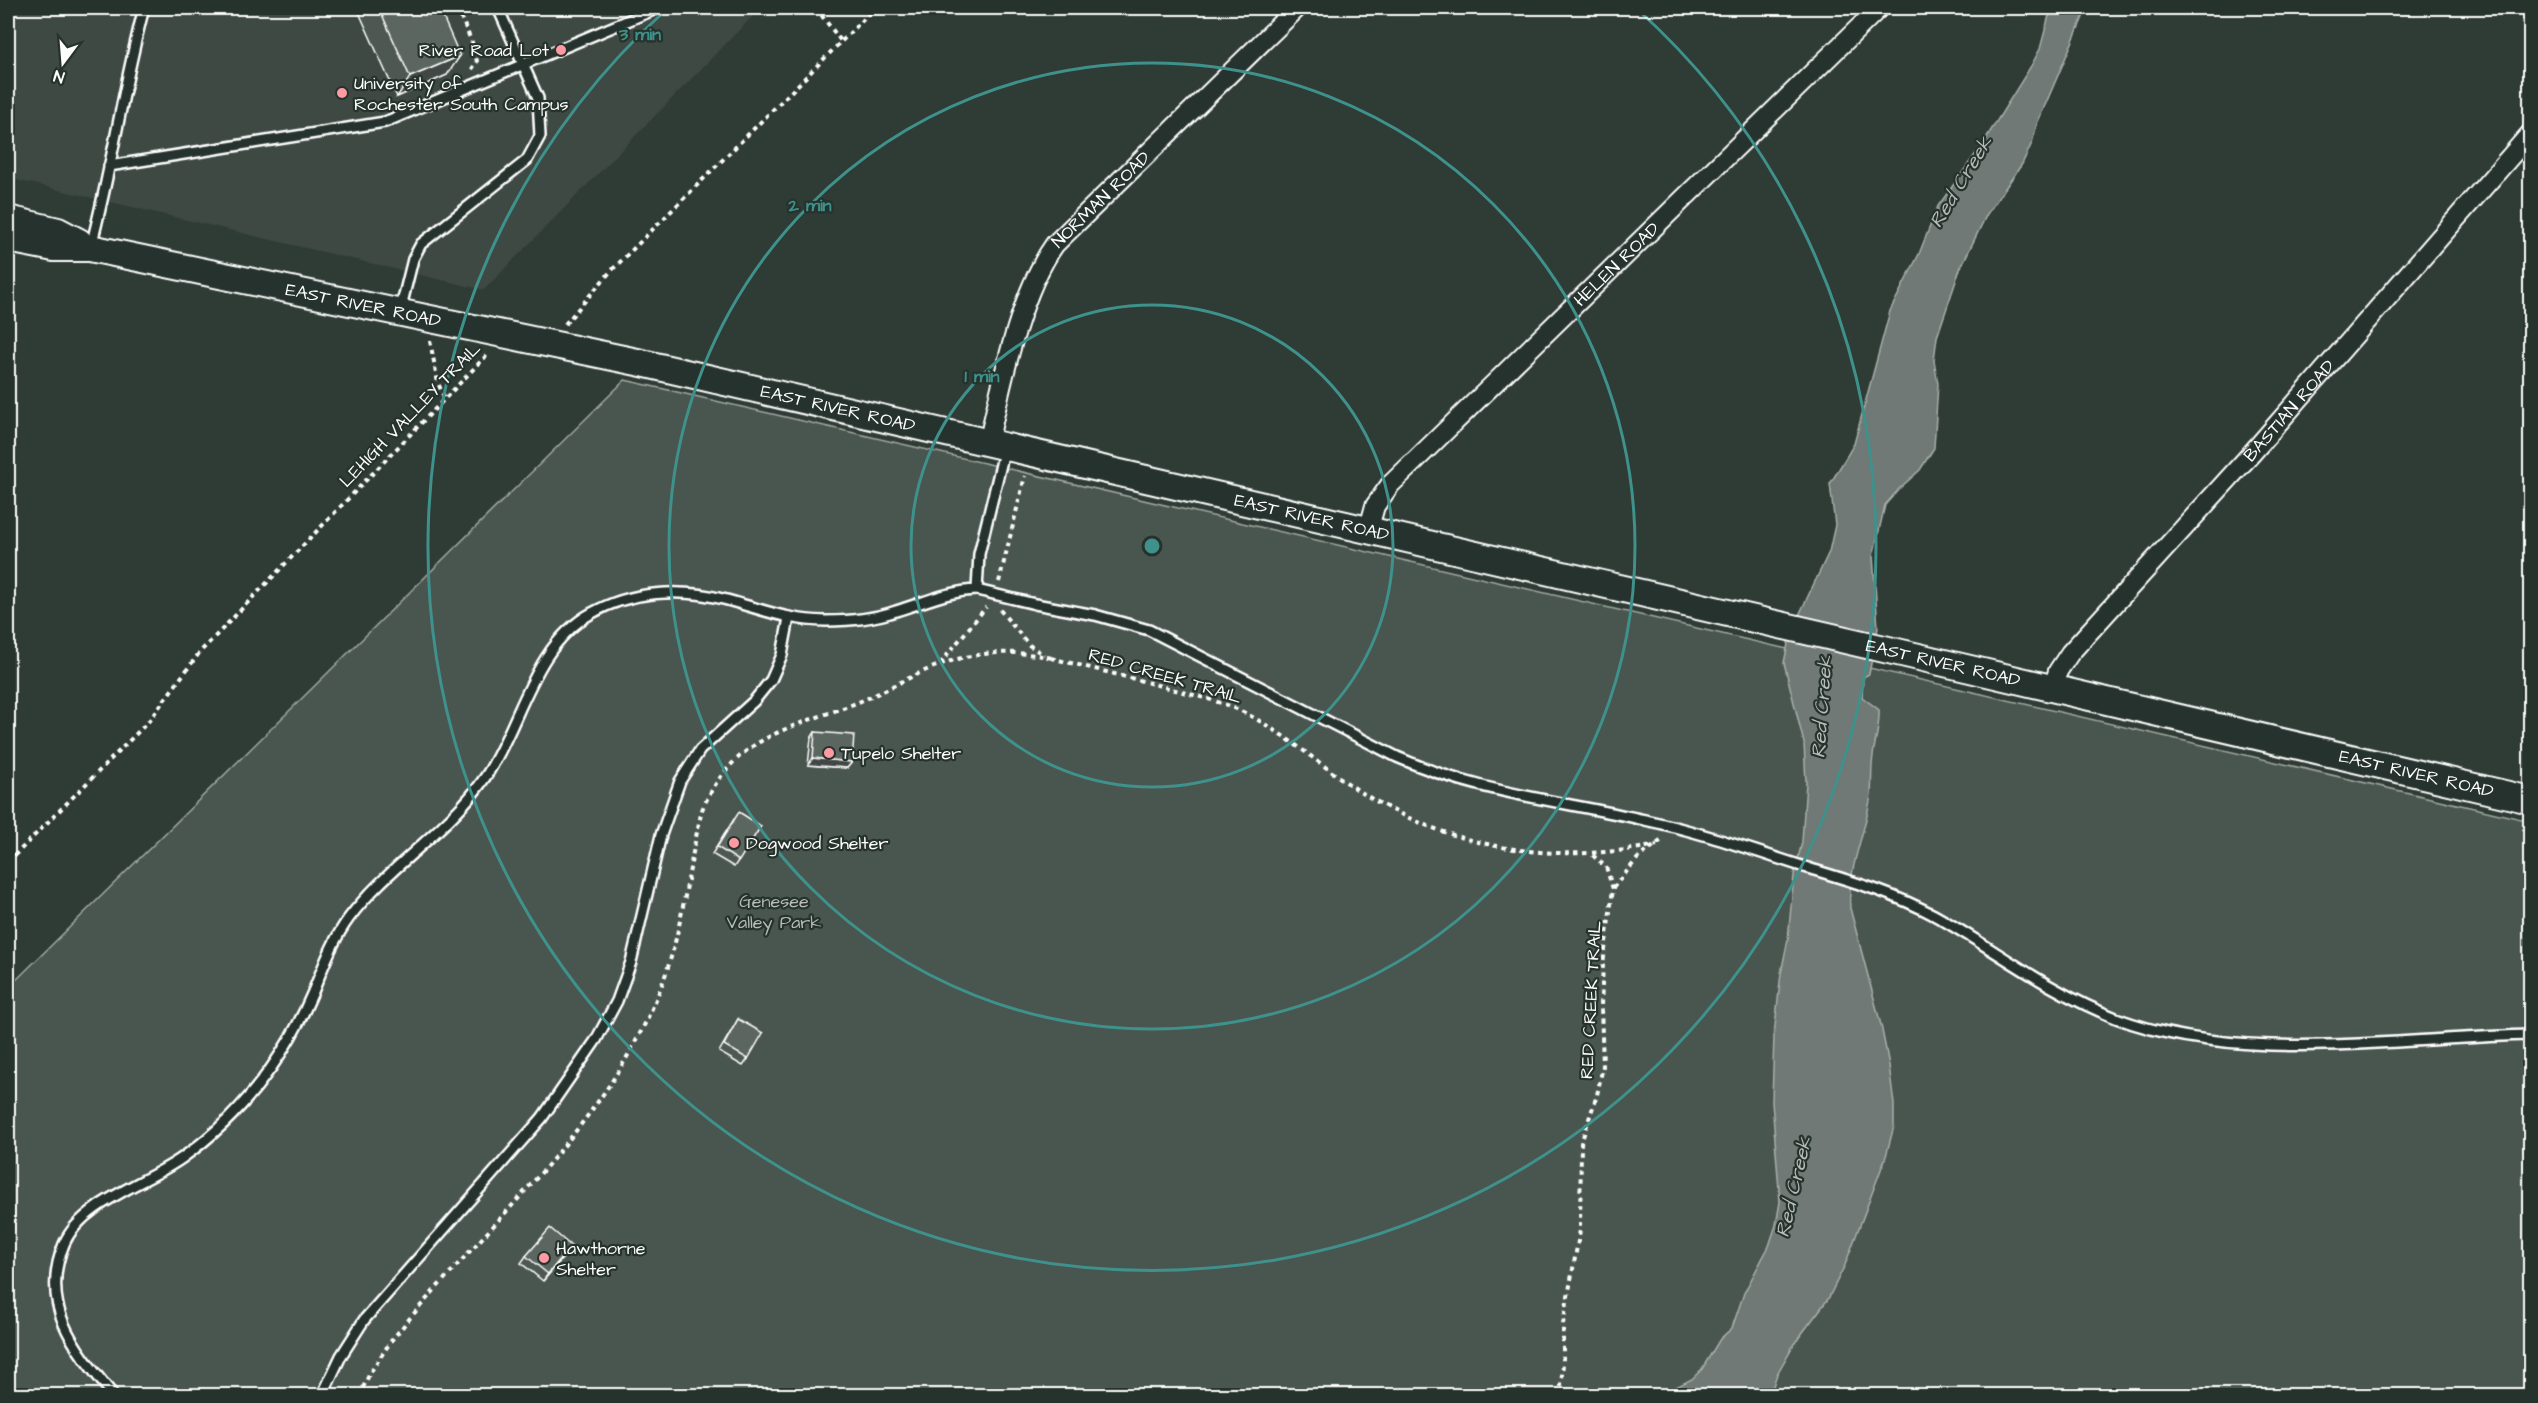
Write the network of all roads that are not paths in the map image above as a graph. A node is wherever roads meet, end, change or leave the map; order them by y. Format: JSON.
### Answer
{"nodes":[{"id":1,"x":144,"y":8,"type":"edge"},
{"id":2,"x":498,"y":8,"type":"edge"},
{"id":3,"x":658,"y":8,"type":"edge"},
{"id":4,"x":1297,"y":8,"type":"edge"},
{"id":5,"x":1879,"y":8,"type":"edge"},
{"id":6,"x":522,"y":66,"type":"junction"},
{"id":7,"x":2530,"y":134,"type":"edge"},
{"id":8,"x":110,"y":166,"type":"junction"},
{"id":9,"x":8,"y":219,"type":"edge"},
{"id":10,"x":8,"y":239,"type":"edge"},
{"id":11,"x":90,"y":248,"type":"junction"},
{"id":12,"x":400,"y":311,"type":"junction"},
{"id":13,"x":997,"y":446,"type":"junction"},
{"id":14,"x":1368,"y":531,"type":"junction"},
{"id":15,"x":977,"y":590,"type":"junction"},
{"id":16,"x":789,"y":618,"type":"junction"},
{"id":17,"x":2053,"y":688,"type":"junction"},
{"id":18,"x":2530,"y":800,"type":"edge"},
{"id":19,"x":2530,"y":1035,"type":"edge"},
{"id":20,"x":114,"y":1395,"type":"edge"},
{"id":21,"x":322,"y":1395,"type":"edge"}],
"edges":[{"from":1,"to":8,"type":"lane"},
{"from":2,"to":6,"type":"lane"},
{"from":3,"to":6,"type":"lane"},
{"from":4,"to":13,"type":"street","name":"NORMAN ROAD"},
{"from":5,"to":14,"type":"street","name":"HELEN ROAD"},
{"from":6,"to":8,"type":"lane"},
{"from":6,"to":12,"type":"lane"},
{"from":7,"to":17,"type":"street","name":"BASTIAN ROAD"},
{"from":8,"to":11,"type":"lane"},
{"from":9,"to":11,"type":"street","name":"EAST RIVER ROAD"},
{"from":10,"to":11,"type":"street","name":"EAST RIVER ROAD"},
{"from":11,"to":12,"type":"street","name":"EAST RIVER ROAD"},
{"from":12,"to":13,"type":"street","name":"EAST RIVER ROAD"},
{"from":13,"to":14,"type":"street","name":"EAST RIVER ROAD"},
{"from":13,"to":15,"type":"lane"},
{"from":14,"to":17,"type":"street","name":"EAST RIVER ROAD"},
{"from":15,"to":16,"type":"lane"},
{"from":15,"to":19,"type":"lane"},
{"from":16,"to":20,"type":"lane"},
{"from":16,"to":21,"type":"lane"},
{"from":17,"to":18,"type":"street","name":"EAST RIVER ROAD"}]}
